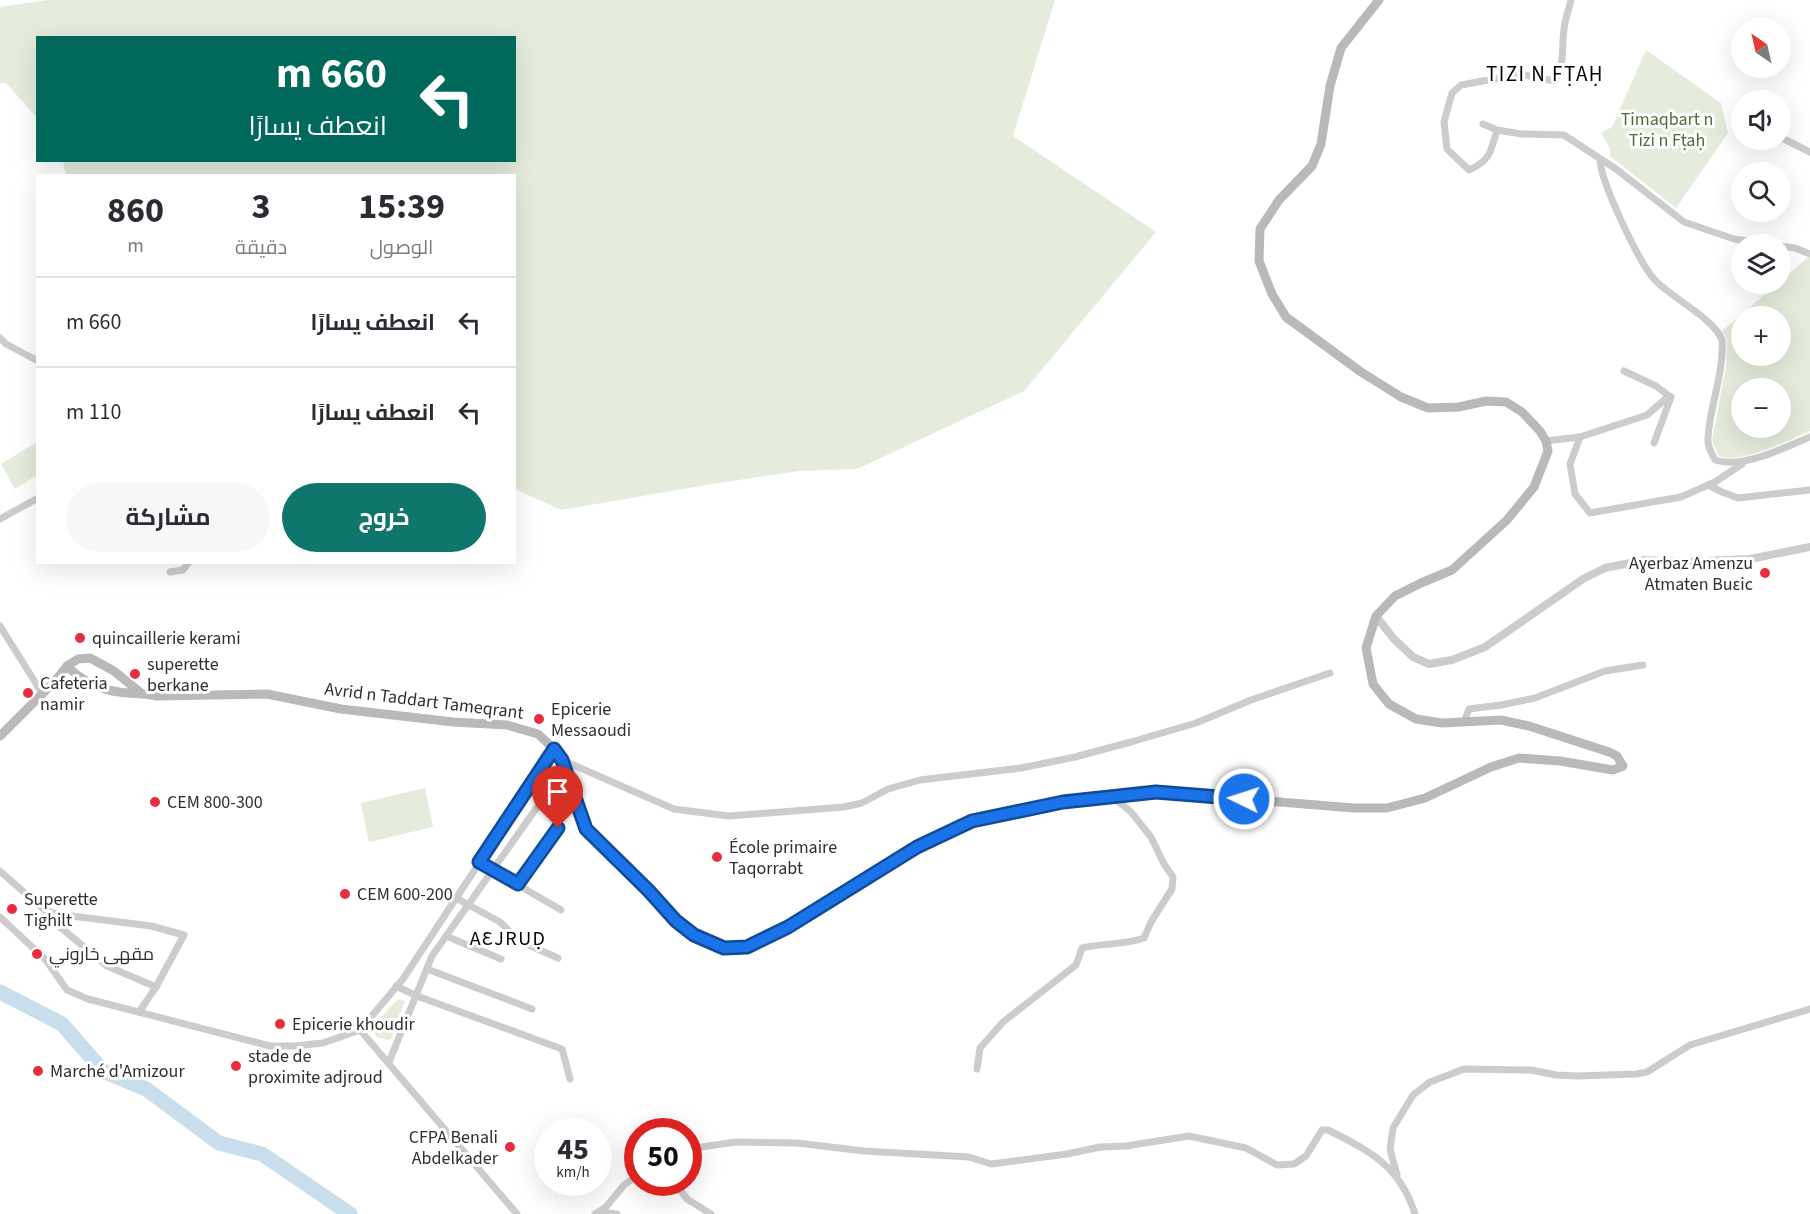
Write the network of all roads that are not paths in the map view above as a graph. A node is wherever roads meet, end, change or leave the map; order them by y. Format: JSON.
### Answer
{"nodes":[{"id":1,"x":1378,"y":0,"type":"edge"},
{"id":2,"x":1571,"y":0,"type":"edge"},
{"id":3,"x":1483,"y":124,"type":"dead end"},
{"id":4,"x":1497,"y":129,"type":"junction"},
{"id":5,"x":1791,"y":142,"type":"edge"},
{"id":6,"x":1810,"y":152,"type":"edge"},
{"id":7,"x":1600,"y":159,"type":"junction"},
{"id":8,"x":1731,"y":238,"type":"edge"},
{"id":9,"x":1791,"y":247,"type":"edge"},
{"id":10,"x":1810,"y":254,"type":"edge"},
{"id":11,"x":0,"y":338,"type":"edge"},
{"id":12,"x":36,"y":360,"type":"edge"},
{"id":13,"x":1624,"y":371,"type":"dead end"},
{"id":14,"x":1669,"y":396,"type":"junction"},
{"id":15,"x":1580,"y":437,"type":"junction"},
{"id":16,"x":1810,"y":437,"type":"edge"},
{"id":17,"x":1546,"y":441,"type":"junction"},
{"id":18,"x":1654,"y":443,"type":"dead end"},
{"id":19,"x":1744,"y":462,"type":"junction"},
{"id":20,"x":1708,"y":485,"type":"junction"},
{"id":21,"x":1810,"y":490,"type":"edge"},
{"id":22,"x":36,"y":499,"type":"edge"},
{"id":23,"x":0,"y":519,"type":"edge"},
{"id":24,"x":1810,"y":547,"type":"edge"},
{"id":25,"x":188,"y":564,"type":"edge"},
{"id":26,"x":170,"y":572,"type":"dead end"},
{"id":27,"x":1376,"y":616,"type":"junction"},
{"id":28,"x":0,"y":626,"type":"edge"},
{"id":29,"x":1643,"y":665,"type":"dead end"},
{"id":30,"x":67,"y":666,"type":"junction"},
{"id":31,"x":1330,"y":673,"type":"dead end"},
{"id":32,"x":42,"y":693,"type":"junction"},
{"id":33,"x":141,"y":693,"type":"junction"},
{"id":34,"x":1464,"y":722,"type":"junction"},
{"id":35,"x":0,"y":735,"type":"edge"},
{"id":36,"x":554,"y":749,"type":"junction"},
{"id":37,"x":563,"y":765,"type":"junction"},
{"id":38,"x":1113,"y":797,"type":"junction"},
{"id":39,"x":558,"y":828,"type":"dead end"},
{"id":40,"x":479,"y":862,"type":"junction"},
{"id":41,"x":493,"y":869,"type":"junction"},
{"id":42,"x":0,"y":871,"type":"edge"},
{"id":43,"x":518,"y":884,"type":"junction"},
{"id":44,"x":456,"y":898,"type":"junction"},
{"id":45,"x":468,"y":905,"type":"junction"},
{"id":46,"x":561,"y":910,"type":"dead end"},
{"id":47,"x":56,"y":914,"type":"junction"},
{"id":48,"x":0,"y":917,"type":"edge"},
{"id":49,"x":446,"y":936,"type":"junction"},
{"id":50,"x":558,"y":958,"type":"dead end"},
{"id":51,"x":501,"y":959,"type":"dead end"},
{"id":52,"x":427,"y":969,"type":"junction"},
{"id":53,"x":396,"y":986,"type":"junction"},
{"id":54,"x":156,"y":987,"type":"junction"},
{"id":55,"x":417,"y":996,"type":"junction"},
{"id":56,"x":1810,"y":1008,"type":"edge"},
{"id":57,"x":532,"y":1009,"type":"dead end"},
{"id":58,"x":139,"y":1012,"type":"junction"},
{"id":59,"x":360,"y":1030,"type":"junction"},
{"id":60,"x":389,"y":1062,"type":"junction"},
{"id":61,"x":977,"y":1069,"type":"dead end"},
{"id":62,"x":570,"y":1079,"type":"dead end"},
{"id":63,"x":702,"y":1147,"type":"edge"},
{"id":64,"x":1397,"y":1178,"type":"junction"},
{"id":65,"x":624,"y":1185,"type":"edge"},
{"id":66,"x":685,"y":1196,"type":"edge"},
{"id":67,"x":597,"y":1213,"type":"edge"},
{"id":68,"x":517,"y":1214,"type":"edge"},
{"id":69,"x":617,"y":1214,"type":"edge"},
{"id":70,"x":711,"y":1214,"type":"edge"},
{"id":71,"x":1415,"y":1214,"type":"edge"}],
"edges":[{"from":1,"to":17,"type":"main road"},
{"from":2,"to":4,"type":"street"},
{"from":3,"to":4,"type":"street"},
{"from":4,"to":7,"type":"street"},
{"from":5,"to":6,"type":"street"},
{"from":7,"to":8,"type":"street"},
{"from":7,"to":19,"type":"street"},
{"from":9,"to":10,"type":"street"},
{"from":11,"to":12,"type":"street"},
{"from":13,"to":14,"type":"street"},
{"from":14,"to":15,"type":"street"},
{"from":14,"to":18,"type":"street"},
{"from":15,"to":17,"type":"street"},
{"from":15,"to":20,"type":"street"},
{"from":16,"to":19,"type":"street"},
{"from":17,"to":27,"type":"main road","name":"Avrid n Taddart Tameqrant"},
{"from":19,"to":20,"type":"street"},
{"from":20,"to":21,"type":"street"},
{"from":22,"to":23,"type":"street"},
{"from":24,"to":27,"type":"street"},
{"from":25,"to":26,"type":"street"},
{"from":27,"to":34,"type":"main road","name":"Avrid n Taddart Tameqrant"},
{"from":28,"to":32,"type":"street"},
{"from":29,"to":34,"type":"street"},
{"from":30,"to":32,"type":"main road"},
{"from":30,"to":33,"type":"main road","name":"Avrid n Taddart Tameqrant"},
{"from":30,"to":33,"type":"main road"},
{"from":31,"to":37,"type":"street"},
{"from":32,"to":35,"type":"main road"},
{"from":33,"to":36,"type":"main road","name":"Avrid n Taddart Tameqrant"},
{"from":34,"to":38,"type":"main road","name":"Avrid n Taddart Tameqrant"},
{"from":36,"to":37,"type":"main road","name":"Avrid n Taddart Tameqrant"},
{"from":36,"to":40,"type":"street"},
{"from":37,"to":38,"type":"main road","name":"Avrid n Taddart Tameqrant"},
{"from":37,"to":41,"type":"street"},
{"from":38,"to":61,"type":"street"},
{"from":39,"to":43,"type":"street"},
{"from":40,"to":41,"type":"street"},
{"from":40,"to":44,"type":"street"},
{"from":41,"to":43,"type":"street"},
{"from":41,"to":45,"type":"street"},
{"from":42,"to":47,"type":"street"},
{"from":43,"to":46,"type":"street"},
{"from":44,"to":45,"type":"street"},
{"from":44,"to":53,"type":"street"},
{"from":45,"to":49,"type":"street"},
{"from":45,"to":50,"type":"street"},
{"from":47,"to":54,"type":"street"},
{"from":47,"to":54,"type":"street"},
{"from":48,"to":58,"type":"street"},
{"from":49,"to":51,"type":"street"},
{"from":49,"to":52,"type":"street"},
{"from":52,"to":55,"type":"street"},
{"from":52,"to":57,"type":"street"},
{"from":53,"to":55,"type":"street"},
{"from":53,"to":59,"type":"street"},
{"from":54,"to":58,"type":"street"},
{"from":55,"to":60,"type":"street"},
{"from":55,"to":62,"type":"street"},
{"from":56,"to":64,"type":"street"},
{"from":58,"to":59,"type":"street"},
{"from":59,"to":60,"type":"street"},
{"from":60,"to":68,"type":"street"},
{"from":63,"to":64,"type":"street"},
{"from":64,"to":71,"type":"street"},
{"from":65,"to":67,"type":"street"},
{"from":66,"to":70,"type":"street"},
{"from":67,"to":69,"type":"street"}]}
